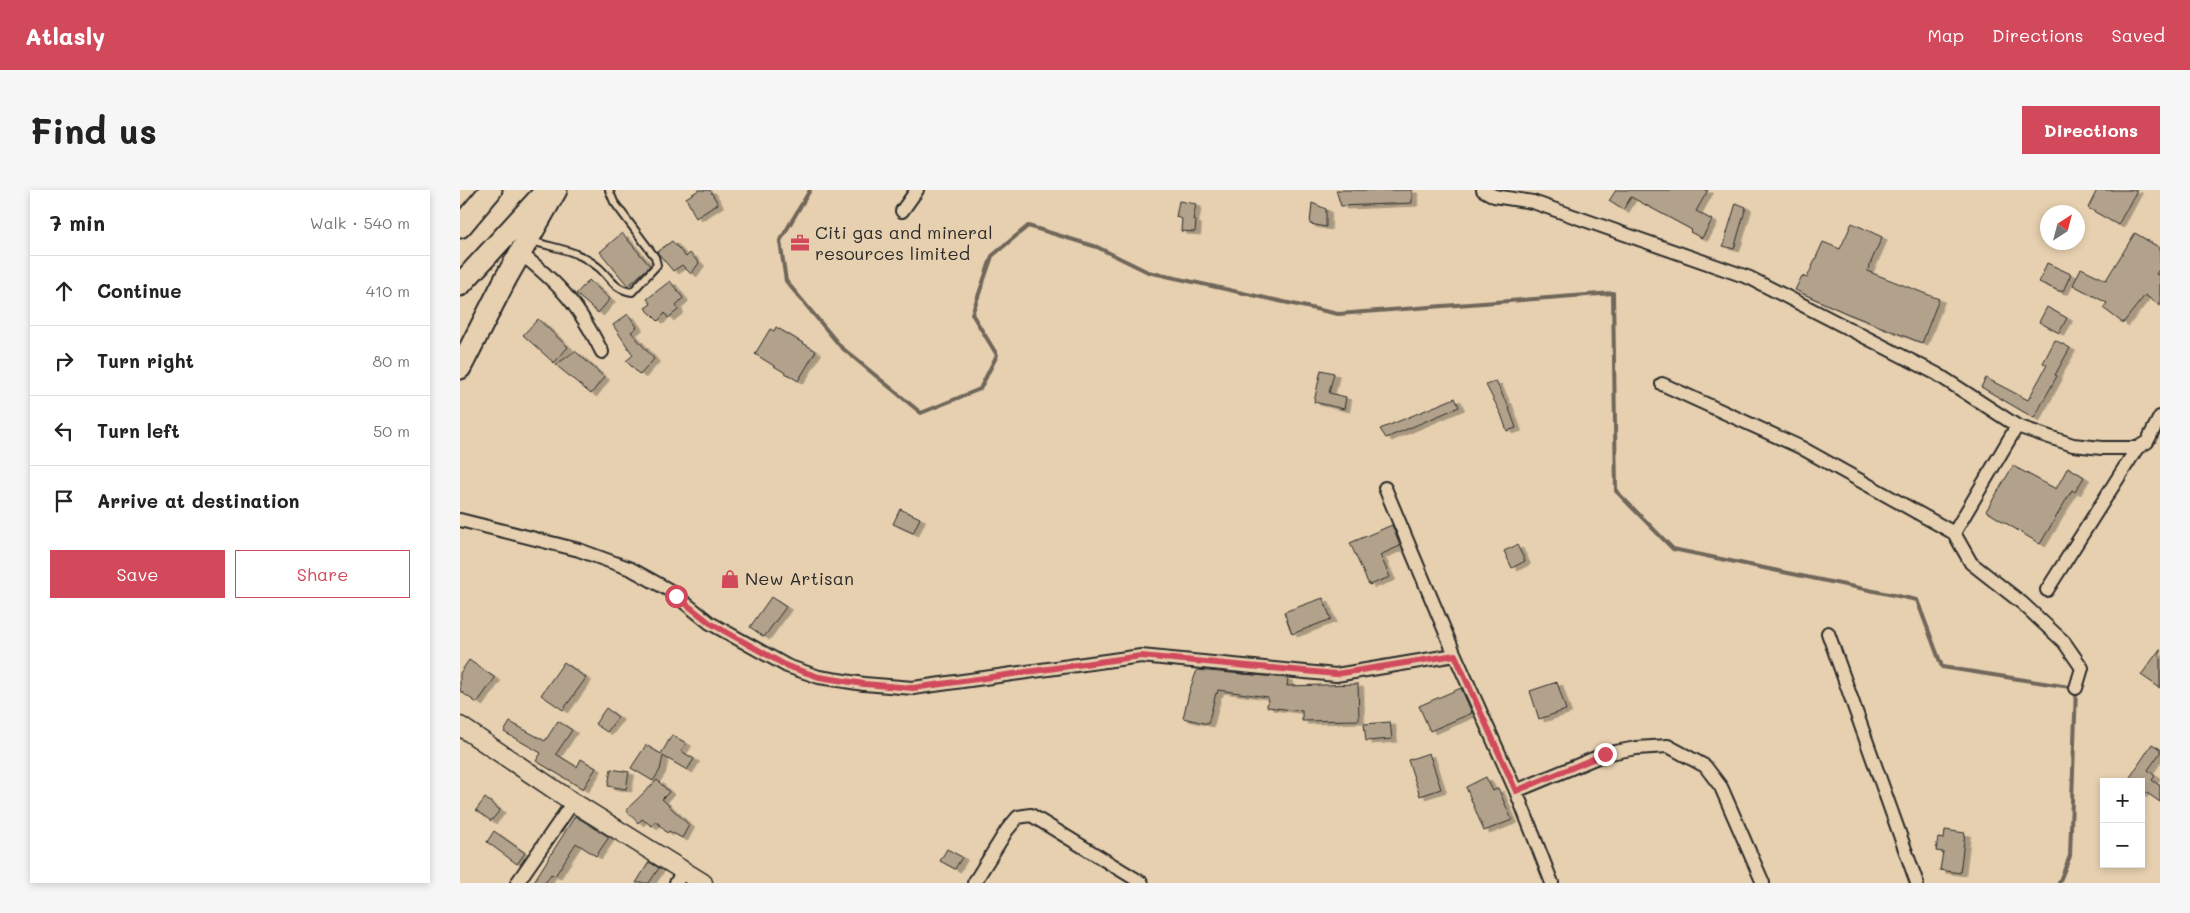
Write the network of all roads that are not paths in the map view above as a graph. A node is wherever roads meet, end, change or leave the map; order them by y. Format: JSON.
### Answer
{"nodes":[{"id":1,"x":491,"y":190,"type":"edge"},
{"id":2,"x":547,"y":190,"type":"edge"},
{"id":3,"x":556,"y":190,"type":"edge"},
{"id":4,"x":609,"y":190,"type":"edge"},
{"id":5,"x":917,"y":190,"type":"edge"},
{"id":6,"x":1483,"y":190,"type":"edge"},
{"id":7,"x":1536,"y":196,"type":"edge"},
{"id":8,"x":902,"y":211,"type":"dead end"},
{"id":9,"x":460,"y":227,"type":"edge"},
{"id":10,"x":524,"y":246,"type":"junction"},
{"id":11,"x":460,"y":285,"type":"edge"},
{"id":12,"x":602,"y":352,"type":"dead end"},
{"id":13,"x":460,"y":368,"type":"edge"},
{"id":14,"x":1662,"y":384,"type":"dead end"},
{"id":15,"x":2160,"y":417,"type":"edge"},
{"id":16,"x":2017,"y":426,"type":"junction"},
{"id":17,"x":2137,"y":448,"type":"junction"},
{"id":18,"x":1385,"y":488,"type":"dead end"},
{"id":19,"x":460,"y":520,"type":"edge"},
{"id":20,"x":1954,"y":533,"type":"junction"},
{"id":21,"x":2047,"y":590,"type":"dead end"},
{"id":22,"x":1828,"y":633,"type":"dead end"},
{"id":23,"x":1455,"y":655,"type":"junction"},
{"id":24,"x":2076,"y":688,"type":"dead end"},
{"id":25,"x":460,"y":726,"type":"edge"},
{"id":26,"x":1516,"y":791,"type":"junction"},
{"id":27,"x":572,"y":802,"type":"junction"},
{"id":28,"x":679,"y":877,"type":"edge"},
{"id":29,"x":517,"y":883,"type":"edge"},
{"id":30,"x":703,"y":883,"type":"edge"},
{"id":31,"x":974,"y":883,"type":"edge"},
{"id":32,"x":1142,"y":883,"type":"edge"},
{"id":33,"x":1552,"y":883,"type":"edge"},
{"id":34,"x":1762,"y":883,"type":"edge"},
{"id":35,"x":1917,"y":883,"type":"edge"}],
"edges":[{"from":1,"to":9,"type":"highway"},
{"from":2,"to":11,"type":"highway"},
{"from":3,"to":10,"type":"highway"},
{"from":4,"to":10,"type":"lane"},
{"from":5,"to":8,"type":"street"},
{"from":6,"to":7,"type":"street"},
{"from":7,"to":16,"type":"street"},
{"from":10,"to":12,"type":"street"},
{"from":10,"to":13,"type":"highway"},
{"from":14,"to":20,"type":"street"},
{"from":15,"to":17,"type":"street"},
{"from":16,"to":17,"type":"street"},
{"from":16,"to":20,"type":"street"},
{"from":17,"to":21,"type":"street"},
{"from":18,"to":23,"type":"street"},
{"from":19,"to":23,"type":"street"},
{"from":20,"to":24,"type":"street"},
{"from":22,"to":35,"type":"street"},
{"from":23,"to":26,"type":"street"},
{"from":25,"to":27,"type":"main road"},
{"from":26,"to":33,"type":"street"},
{"from":26,"to":34,"type":"street"},
{"from":27,"to":28,"type":"main road"},
{"from":27,"to":29,"type":"street"},
{"from":28,"to":30,"type":"main road"},
{"from":31,"to":32,"type":"street"}]}
